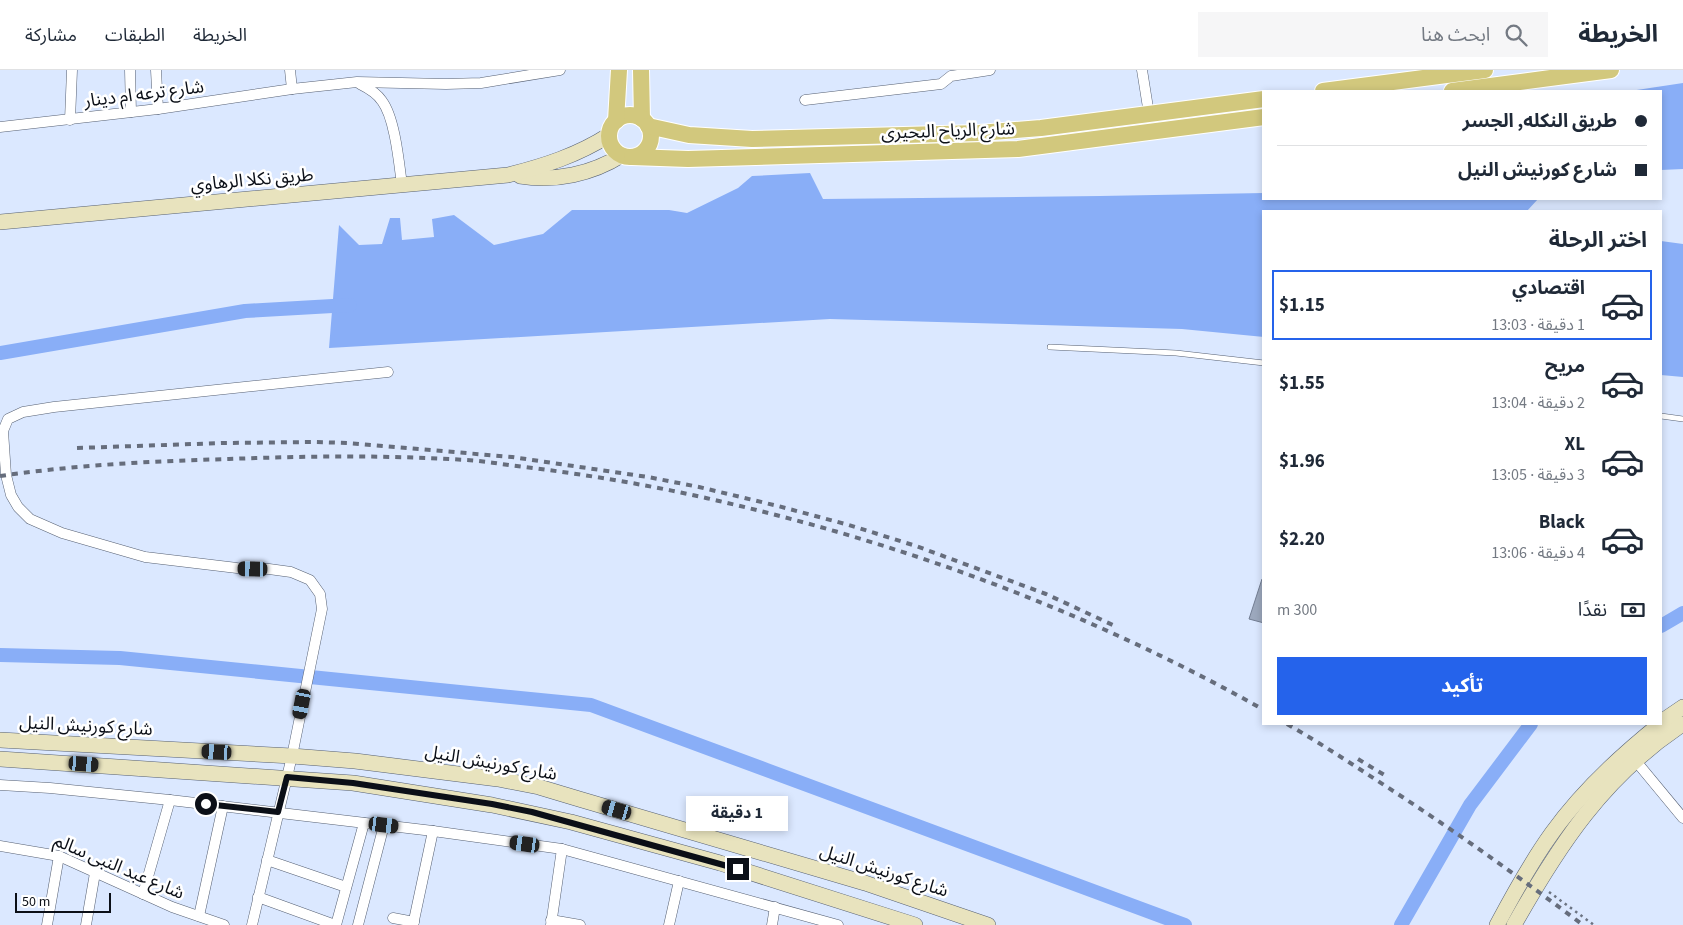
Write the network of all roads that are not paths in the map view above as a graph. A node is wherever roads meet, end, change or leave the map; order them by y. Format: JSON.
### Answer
{"nodes":[{"id":1,"x":72,"y":70,"type":"edge"},
{"id":2,"x":130,"y":70,"type":"edge"},
{"id":3,"x":156,"y":70,"type":"edge"},
{"id":4,"x":290,"y":70,"type":"edge"},
{"id":5,"x":560,"y":70,"type":"edge"},
{"id":6,"x":619,"y":70,"type":"edge"},
{"id":7,"x":641,"y":70,"type":"edge"},
{"id":8,"x":990,"y":70,"type":"edge"},
{"id":9,"x":1142,"y":70,"type":"edge"},
{"id":10,"x":1486,"y":70,"type":"edge"},
{"id":11,"x":1611,"y":70,"type":"edge"},
{"id":12,"x":357,"y":82,"type":"junction"},
{"id":13,"x":292,"y":89,"type":"junction"},
{"id":14,"x":1332,"y":90,"type":"edge"},
{"id":15,"x":1460,"y":90,"type":"edge"},
{"id":16,"x":1262,"y":99,"type":"edge"},
{"id":17,"x":805,"y":100,"type":"dead end"},
{"id":18,"x":158,"y":110,"type":"junction"},
{"id":19,"x":131,"y":112,"type":"junction"},
{"id":20,"x":1149,"y":114,"type":"junction"},
{"id":21,"x":1262,"y":118,"type":"edge"},
{"id":22,"x":70,"y":120,"type":"junction"},
{"id":23,"x":645,"y":123,"type":"junction"},
{"id":24,"x":0,"y":127,"type":"edge"},
{"id":25,"x":612,"y":128,"type":"junction"},
{"id":26,"x":689,"y":135,"type":"junction"},
{"id":27,"x":627,"y":156,"type":"junction"},
{"id":28,"x":688,"y":159,"type":"junction"},
{"id":29,"x":508,"y":175,"type":"junction"},
{"id":30,"x":402,"y":185,"type":"junction"},
{"id":31,"x":0,"y":222,"type":"edge"},
{"id":32,"x":1050,"y":346,"type":"dead end"},
{"id":33,"x":1262,"y":362,"type":"edge"},
{"id":34,"x":388,"y":372,"type":"dead end"},
{"id":35,"x":1662,"y":416,"type":"edge"},
{"id":36,"x":1683,"y":419,"type":"edge"},
{"id":37,"x":1683,"y":707,"type":"edge"},
{"id":38,"x":1662,"y":722,"type":"edge"},
{"id":39,"x":1683,"y":724,"type":"edge"},
{"id":40,"x":1658,"y":725,"type":"edge"},
{"id":41,"x":0,"y":740,"type":"edge"},
{"id":42,"x":292,"y":756,"type":"junction"},
{"id":43,"x":0,"y":759,"type":"edge"},
{"id":44,"x":1635,"y":760,"type":"junction"},
{"id":45,"x":287,"y":777,"type":"junction"},
{"id":46,"x":0,"y":785,"type":"edge"},
{"id":47,"x":170,"y":800,"type":"junction"},
{"id":48,"x":223,"y":806,"type":"junction"},
{"id":49,"x":278,"y":812,"type":"junction"},
{"id":50,"x":1683,"y":818,"type":"edge"},
{"id":51,"x":364,"y":823,"type":"junction"},
{"id":52,"x":384,"y":825,"type":"junction"},
{"id":53,"x":432,"y":831,"type":"junction"},
{"id":54,"x":1551,"y":833,"type":"junction"},
{"id":55,"x":1565,"y":841,"type":"junction"},
{"id":56,"x":0,"y":846,"type":"edge"},
{"id":57,"x":562,"y":848,"type":"junction"},
{"id":58,"x":58,"y":856,"type":"junction"},
{"id":59,"x":267,"y":860,"type":"junction"},
{"id":60,"x":95,"y":873,"type":"junction"},
{"id":61,"x":679,"y":881,"type":"junction"},
{"id":62,"x":346,"y":887,"type":"junction"},
{"id":63,"x":143,"y":894,"type":"junction"},
{"id":64,"x":258,"y":897,"type":"junction"},
{"id":65,"x":775,"y":908,"type":"junction"},
{"id":66,"x":199,"y":916,"type":"junction"},
{"id":67,"x":393,"y":918,"type":"dead end"},
{"id":68,"x":816,"y":922,"type":"edge"},
{"id":69,"x":414,"y":923,"type":"edge"},
{"id":70,"x":551,"y":923,"type":"edge"},
{"id":71,"x":47,"y":925,"type":"edge"},
{"id":72,"x":86,"y":925,"type":"edge"},
{"id":73,"x":224,"y":925,"type":"edge"},
{"id":74,"x":252,"y":925,"type":"edge"},
{"id":75,"x":336,"y":925,"type":"edge"},
{"id":76,"x":358,"y":925,"type":"edge"},
{"id":77,"x":580,"y":925,"type":"edge"},
{"id":78,"x":669,"y":925,"type":"edge"},
{"id":79,"x":772,"y":925,"type":"edge"},
{"id":80,"x":838,"y":925,"type":"edge"},
{"id":81,"x":915,"y":925,"type":"edge"},
{"id":82,"x":988,"y":925,"type":"edge"},
{"id":83,"x":1497,"y":925,"type":"edge"},
{"id":84,"x":1514,"y":925,"type":"edge"}],
"edges":[{"from":1,"to":22,"type":"street"},
{"from":2,"to":19,"type":"street"},
{"from":3,"to":18,"type":"street"},
{"from":4,"to":13,"type":"street"},
{"from":5,"to":12,"type":"street","name":"شارع ترعه ام دينار"},
{"from":6,"to":25,"type":"main road"},
{"from":7,"to":23,"type":"main road"},
{"from":8,"to":17,"type":"street"},
{"from":9,"to":20,"type":"street"},
{"from":10,"to":14,"type":"main road"},
{"from":11,"to":15,"type":"main road"},
{"from":12,"to":13,"type":"street","name":"شارع ترعه ام دينار"},
{"from":12,"to":30,"type":"street"},
{"from":13,"to":18,"type":"street","name":"شارع ترعه ام دينار"},
{"from":16,"to":20,"type":"main road","name":"شارع الرياح البحيرى"},
{"from":18,"to":19,"type":"street","name":"شارع ترعه ام دينار"},
{"from":19,"to":22,"type":"street","name":"شارع ترعه ام دينار"},
{"from":20,"to":26,"type":"main road","name":"شارع الرياح البحيرى"},
{"from":21,"to":28,"type":"main road","name":"شارع الرياح البحيرى"},
{"from":22,"to":24,"type":"street","name":"شارع ترعه ام دينار"},
{"from":23,"to":25,"type":"main road"},
{"from":23,"to":26,"type":"main road","name":"شارع الرياح البحيرى"},
{"from":23,"to":27,"type":"main road"},
{"from":25,"to":27,"type":"main road"},
{"from":25,"to":29,"type":"main road","name":"طريق نكلا الرهاوي"},
{"from":26,"to":28,"type":"main road"},
{"from":27,"to":28,"type":"main road","name":"شارع الرياح البحيرى"},
{"from":27,"to":29,"type":"main road","name":"طريق نكلا الرهاوي"},
{"from":29,"to":30,"type":"main road","name":"طريق نكلا الرهاوي"},
{"from":30,"to":31,"type":"main road","name":"طريق نكلا الرهاوي"},
{"from":32,"to":33,"type":"lane"},
{"from":34,"to":42,"type":"street"},
{"from":35,"to":36,"type":"lane"},
{"from":37,"to":38,"type":"main road"},
{"from":39,"to":44,"type":"main road"},
{"from":40,"to":54,"type":"main road"},
{"from":41,"to":42,"type":"main road","name":"شارع كورنيش النيل"},
{"from":42,"to":45,"type":"street"},
{"from":42,"to":82,"type":"main road","name":"شارع كورنيش النيل"},
{"from":43,"to":45,"type":"main road"},
{"from":44,"to":50,"type":"street"},
{"from":44,"to":55,"type":"main road"},
{"from":45,"to":49,"type":"street"},
{"from":45,"to":81,"type":"main road"},
{"from":46,"to":47,"type":"street"},
{"from":47,"to":48,"type":"street"},
{"from":47,"to":63,"type":"street"},
{"from":48,"to":49,"type":"street"},
{"from":48,"to":66,"type":"street"},
{"from":49,"to":51,"type":"street"},
{"from":49,"to":59,"type":"street"},
{"from":51,"to":52,"type":"street"},
{"from":51,"to":62,"type":"street"},
{"from":52,"to":53,"type":"street"},
{"from":52,"to":76,"type":"street"},
{"from":53,"to":57,"type":"street"},
{"from":53,"to":69,"type":"street"},
{"from":54,"to":55,"type":"main road"},
{"from":54,"to":83,"type":"main road"},
{"from":55,"to":84,"type":"main road"},
{"from":56,"to":58,"type":"street","name":"شارع عبد النبى سالم"},
{"from":57,"to":61,"type":"street"},
{"from":57,"to":70,"type":"street"},
{"from":58,"to":60,"type":"street","name":"شارع عبد النبى سالم"},
{"from":58,"to":71,"type":"street"},
{"from":59,"to":62,"type":"street"},
{"from":59,"to":64,"type":"street"},
{"from":60,"to":63,"type":"street","name":"شارع عبد النبى سالم"},
{"from":60,"to":72,"type":"street"},
{"from":61,"to":65,"type":"street"},
{"from":61,"to":78,"type":"street"},
{"from":62,"to":75,"type":"street"},
{"from":63,"to":66,"type":"street","name":"شارع عبد النبى سالم"},
{"from":64,"to":74,"type":"street"},
{"from":64,"to":75,"type":"street"},
{"from":65,"to":68,"type":"street"},
{"from":65,"to":79,"type":"street"},
{"from":66,"to":73,"type":"street","name":"شارع عبد النبى سالم"},
{"from":67,"to":69,"type":"street"},
{"from":68,"to":80,"type":"street"},
{"from":70,"to":77,"type":"street"}]}
